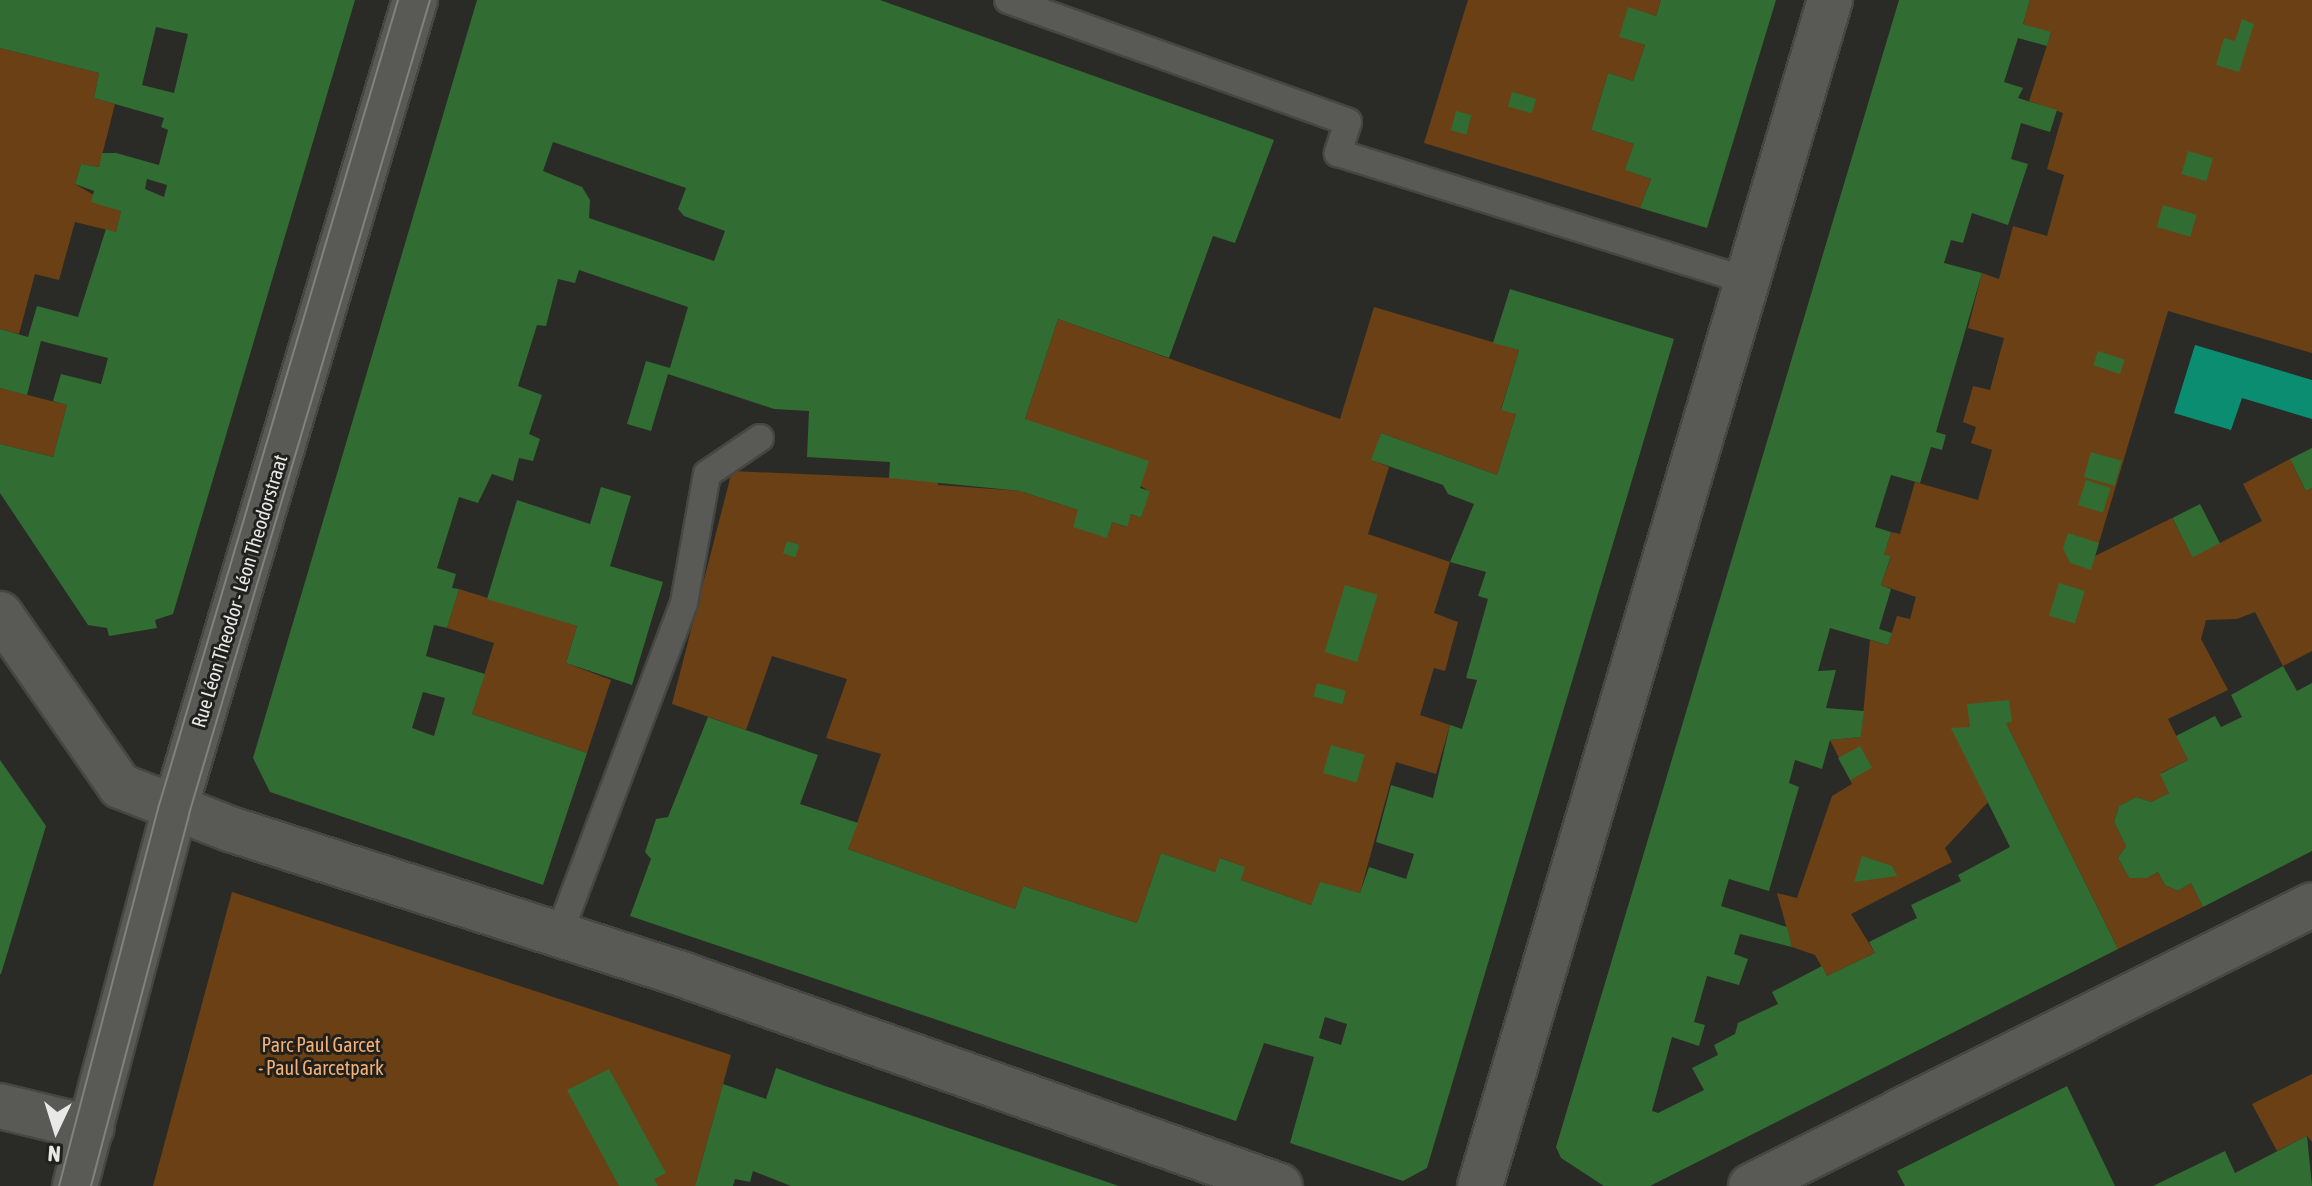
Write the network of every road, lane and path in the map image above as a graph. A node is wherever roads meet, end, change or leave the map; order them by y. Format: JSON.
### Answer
{"nodes":[{"id":1,"x":415,"y":0,"type":"edge"},
{"id":2,"x":1008,"y":0,"type":"edge"},
{"id":3,"x":1830,"y":0,"type":"edge"},
{"id":4,"x":1745,"y":280,"type":"junction"},
{"id":5,"x":760,"y":438,"type":"dead end"},
{"id":6,"x":0,"y":614,"type":"edge"},
{"id":7,"x":175,"y":808,"type":"junction"},
{"id":8,"x":2312,"y":905,"type":"edge"},
{"id":9,"x":559,"y":934,"type":"junction"},
{"id":10,"x":0,"y":1106,"type":"edge"},
{"id":11,"x":91,"y":1128,"type":"junction"},
{"id":12,"x":75,"y":1186,"type":"edge"},
{"id":13,"x":1280,"y":1186,"type":"edge"},
{"id":14,"x":1480,"y":1186,"type":"edge"},
{"id":15,"x":1751,"y":1186,"type":"edge"}],
"edges":[{"from":1,"to":7,"type":"street","name":"Rue Léon Theodor - Léon Theodorstraat"},
{"from":2,"to":4,"type":"lane"},
{"from":3,"to":4,"type":"street"},
{"from":4,"to":14,"type":"street"},
{"from":5,"to":9,"type":"lane"},
{"from":6,"to":7,"type":"street"},
{"from":7,"to":9,"type":"street"},
{"from":7,"to":11,"type":"street","name":"Rue Léon Theodor - Léon Theodorstraat"},
{"from":8,"to":15,"type":"street"},
{"from":9,"to":13,"type":"street"},
{"from":10,"to":11,"type":"street"},
{"from":11,"to":12,"type":"street","name":"Rue Léon Theodor - Léon Theodorstraat"}]}
